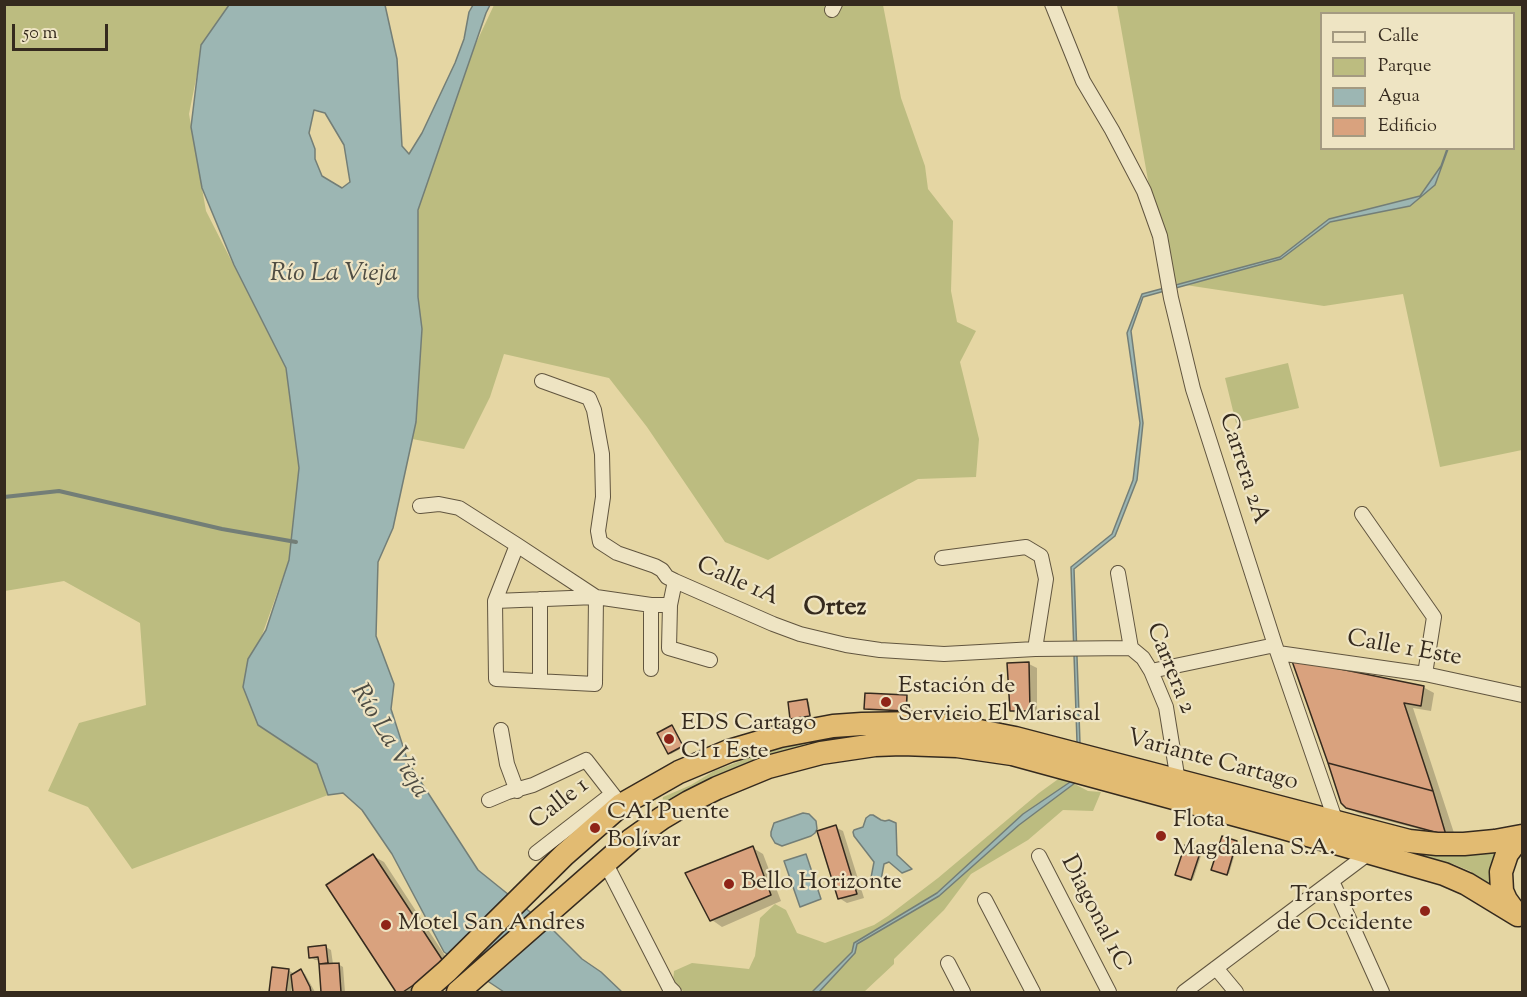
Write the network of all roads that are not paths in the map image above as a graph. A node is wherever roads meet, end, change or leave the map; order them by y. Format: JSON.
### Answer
{"nodes":[{"id":1,"x":1052,"y":4,"type":"edge"},
{"id":2,"x":542,"y":381,"type":"dead end"},
{"id":3,"x":420,"y":506,"type":"dead end"},
{"id":4,"x":1362,"y":514,"type":"dead end"},
{"id":5,"x":517,"y":545,"type":"junction"},
{"id":6,"x":942,"y":558,"type":"dead end"},
{"id":7,"x":1118,"y":573,"type":"dead end"},
{"id":8,"x":675,"y":580,"type":"junction"},
{"id":9,"x":596,"y":597,"type":"junction"},
{"id":10,"x":540,"y":599,"type":"junction"},
{"id":11,"x":495,"y":601,"type":"junction"},
{"id":12,"x":651,"y":604,"type":"junction"},
{"id":13,"x":670,"y":604,"type":"junction"},
{"id":14,"x":1131,"y":648,"type":"junction"},
{"id":15,"x":1035,"y":649,"type":"junction"},
{"id":16,"x":1277,"y":649,"type":"junction"},
{"id":17,"x":710,"y":660,"type":"dead end"},
{"id":18,"x":651,"y":669,"type":"dead end"},
{"id":19,"x":1151,"y":671,"type":"junction"},
{"id":20,"x":1425,"y":674,"type":"junction"},
{"id":21,"x":540,"y":681,"type":"junction"},
{"id":22,"x":1522,"y":695,"type":"edge"},
{"id":23,"x":501,"y":730,"type":"dead end"},
{"id":24,"x":1078,"y":763,"type":"junction"},
{"id":25,"x":679,"y":772,"type":"junction"},
{"id":26,"x":1178,"y":781,"type":"junction"},
{"id":27,"x":517,"y":790,"type":"junction"},
{"id":28,"x":617,"y":799,"type":"junction"},
{"id":29,"x":489,"y":800,"type":"dead end"},
{"id":30,"x":1336,"y":822,"type":"junction"},
{"id":31,"x":647,"y":829,"type":"junction"},
{"id":32,"x":1522,"y":837,"type":"edge"},
{"id":33,"x":536,"y":853,"type":"dead end"},
{"id":34,"x":1369,"y":853,"type":"junction"},
{"id":35,"x":1039,"y":856,"type":"dead end"},
{"id":36,"x":597,"y":870,"type":"junction"},
{"id":37,"x":1332,"y":881,"type":"junction"},
{"id":38,"x":985,"y":900,"type":"dead end"},
{"id":39,"x":1520,"y":916,"type":"edge"},
{"id":40,"x":948,"y":963,"type":"dead end"},
{"id":41,"x":1216,"y":968,"type":"junction"},
{"id":42,"x":459,"y":991,"type":"edge"},
{"id":43,"x":423,"y":993,"type":"edge"},
{"id":44,"x":674,"y":993,"type":"edge"},
{"id":45,"x":963,"y":993,"type":"edge"},
{"id":46,"x":1033,"y":993,"type":"edge"},
{"id":47,"x":1108,"y":993,"type":"edge"},
{"id":48,"x":1184,"y":993,"type":"edge"},
{"id":49,"x":1236,"y":993,"type":"edge"},
{"id":50,"x":1382,"y":993,"type":"edge"}],
"edges":[{"from":1,"to":16,"type":"street","name":"Carrera 2A"},
{"from":2,"to":8,"type":"street","name":"Calle 1A"},
{"from":3,"to":5,"type":"street"},
{"from":4,"to":20,"type":"street"},
{"from":5,"to":9,"type":"street"},
{"from":5,"to":11,"type":"street"},
{"from":6,"to":15,"type":"street"},
{"from":7,"to":14,"type":"street","name":"Carrera 2"},
{"from":8,"to":13,"type":"street"},
{"from":8,"to":15,"type":"street","name":"Calle 1A"},
{"from":9,"to":10,"type":"street"},
{"from":9,"to":12,"type":"street"},
{"from":9,"to":21,"type":"street"},
{"from":10,"to":11,"type":"street"},
{"from":10,"to":21,"type":"street"},
{"from":11,"to":21,"type":"street"},
{"from":12,"to":13,"type":"street"},
{"from":12,"to":18,"type":"street"},
{"from":13,"to":17,"type":"street"},
{"from":14,"to":15,"type":"street","name":"Calle 1A"},
{"from":14,"to":19,"type":"street","name":"Carrera 2"},
{"from":16,"to":19,"type":"street"},
{"from":16,"to":20,"type":"street","name":"Calle 1 Este"},
{"from":16,"to":30,"type":"street","name":"Carrera 2A"},
{"from":19,"to":26,"type":"street","name":"Carrera 2"},
{"from":20,"to":22,"type":"street","name":"Calle 1 Este"},
{"from":23,"to":27,"type":"street"},
{"from":24,"to":25,"type":"highway","name":"Variante Cartago"},
{"from":24,"to":26,"type":"highway","name":"Variante Cartago"},
{"from":24,"to":31,"type":"highway","name":"Variante Cartago"},
{"from":24,"to":34,"type":"highway","name":"Variante Cartago"},
{"from":25,"to":28,"type":"highway","name":"Variante Cartago"},
{"from":25,"to":31,"type":"highway"},
{"from":26,"to":30,"type":"highway","name":"Variante Cartago"},
{"from":27,"to":28,"type":"street"},
{"from":27,"to":29,"type":"street"},
{"from":28,"to":33,"type":"street","name":"Calle 1"},
{"from":28,"to":36,"type":"highway"},
{"from":28,"to":43,"type":"highway","name":"Variante Cartago"},
{"from":30,"to":32,"type":"highway","name":"Variante Cartago"},
{"from":31,"to":36,"type":"highway","name":"Variante Cartago"},
{"from":32,"to":39,"type":"highway"},
{"from":34,"to":37,"type":"street"},
{"from":34,"to":39,"type":"highway","name":"Variante Cartago"},
{"from":35,"to":47,"type":"street","name":"Diagonal 1C"},
{"from":36,"to":42,"type":"highway","name":"Variante Cartago"},
{"from":36,"to":44,"type":"street"},
{"from":37,"to":41,"type":"street"},
{"from":37,"to":50,"type":"street"},
{"from":38,"to":46,"type":"street"},
{"from":40,"to":45,"type":"street"},
{"from":41,"to":48,"type":"street"},
{"from":41,"to":49,"type":"street"}]}
